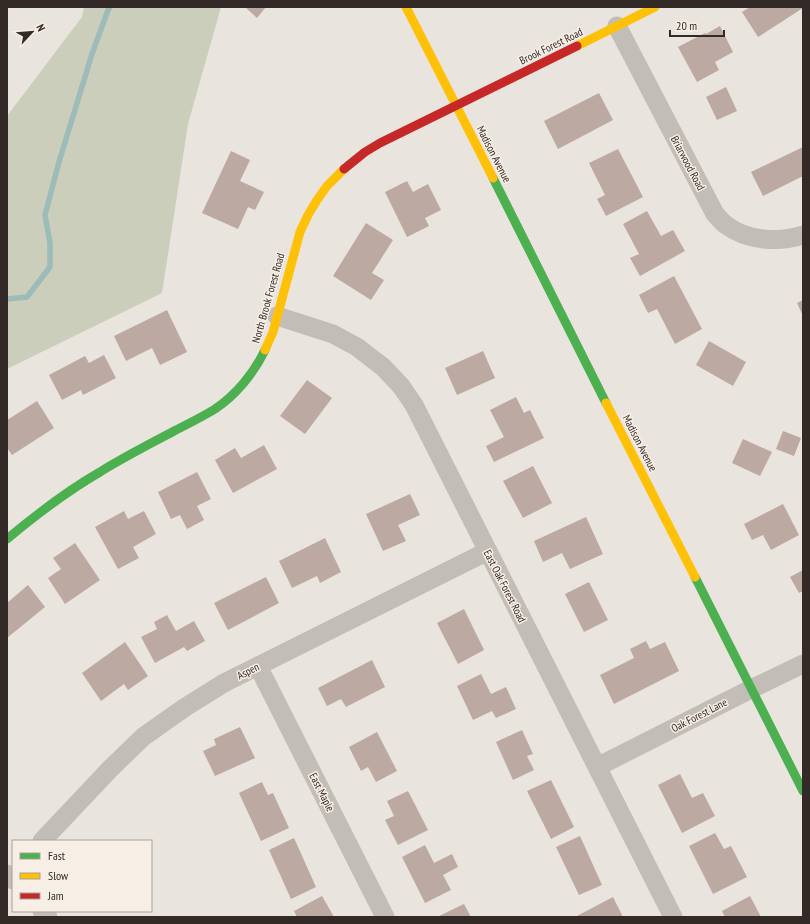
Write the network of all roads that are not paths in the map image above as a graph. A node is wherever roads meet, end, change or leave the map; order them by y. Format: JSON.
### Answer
{"nodes":[{"id":1,"x":406,"y":7,"type":"edge"},
{"id":2,"x":655,"y":7,"type":"edge"},
{"id":3,"x":618,"y":26,"type":"junction"},
{"id":4,"x":456,"y":106,"type":"junction"},
{"id":5,"x":803,"y":235,"type":"edge"},
{"id":6,"x":277,"y":316,"type":"junction"},
{"id":7,"x":7,"y":540,"type":"edge"},
{"id":8,"x":488,"y":551,"type":"junction"},
{"id":9,"x":803,"y":664,"type":"edge"},
{"id":10,"x":258,"y":666,"type":"junction"},
{"id":11,"x":751,"y":689,"type":"junction"},
{"id":12,"x":597,"y":767,"type":"junction"},
{"id":13,"x":803,"y":791,"type":"edge"},
{"id":14,"x":43,"y":840,"type":"edge"},
{"id":15,"x":385,"y":917,"type":"edge"},
{"id":16,"x":673,"y":917,"type":"edge"}],
"edges":[{"from":1,"to":4,"type":"main road","name":"Madison Avenue"},
{"from":2,"to":3,"type":"main road","name":"Brook Forest Road"},
{"from":3,"to":4,"type":"main road","name":"Brook Forest Road"},
{"from":3,"to":5,"type":"street","name":"Briarwood Road"},
{"from":4,"to":6,"type":"main road","name":"North Brook Forest Road"},
{"from":4,"to":11,"type":"main road","name":"Madison Avenue"},
{"from":6,"to":7,"type":"main road","name":"North Brook Forest Road"},
{"from":6,"to":8,"type":"street","name":"East Oak Forest Road"},
{"from":8,"to":10,"type":"street","name":"Aspen"},
{"from":8,"to":12,"type":"street","name":"East Oak Forest Road"},
{"from":9,"to":11,"type":"street","name":"Oak Forest Lane"},
{"from":10,"to":14,"type":"street","name":"Aspen"},
{"from":10,"to":15,"type":"street","name":"East Maple"},
{"from":11,"to":12,"type":"street","name":"Oak Forest Lane"},
{"from":11,"to":13,"type":"main road","name":"Madison Avenue"},
{"from":12,"to":16,"type":"street","name":"East Oak Forest Road"}]}
